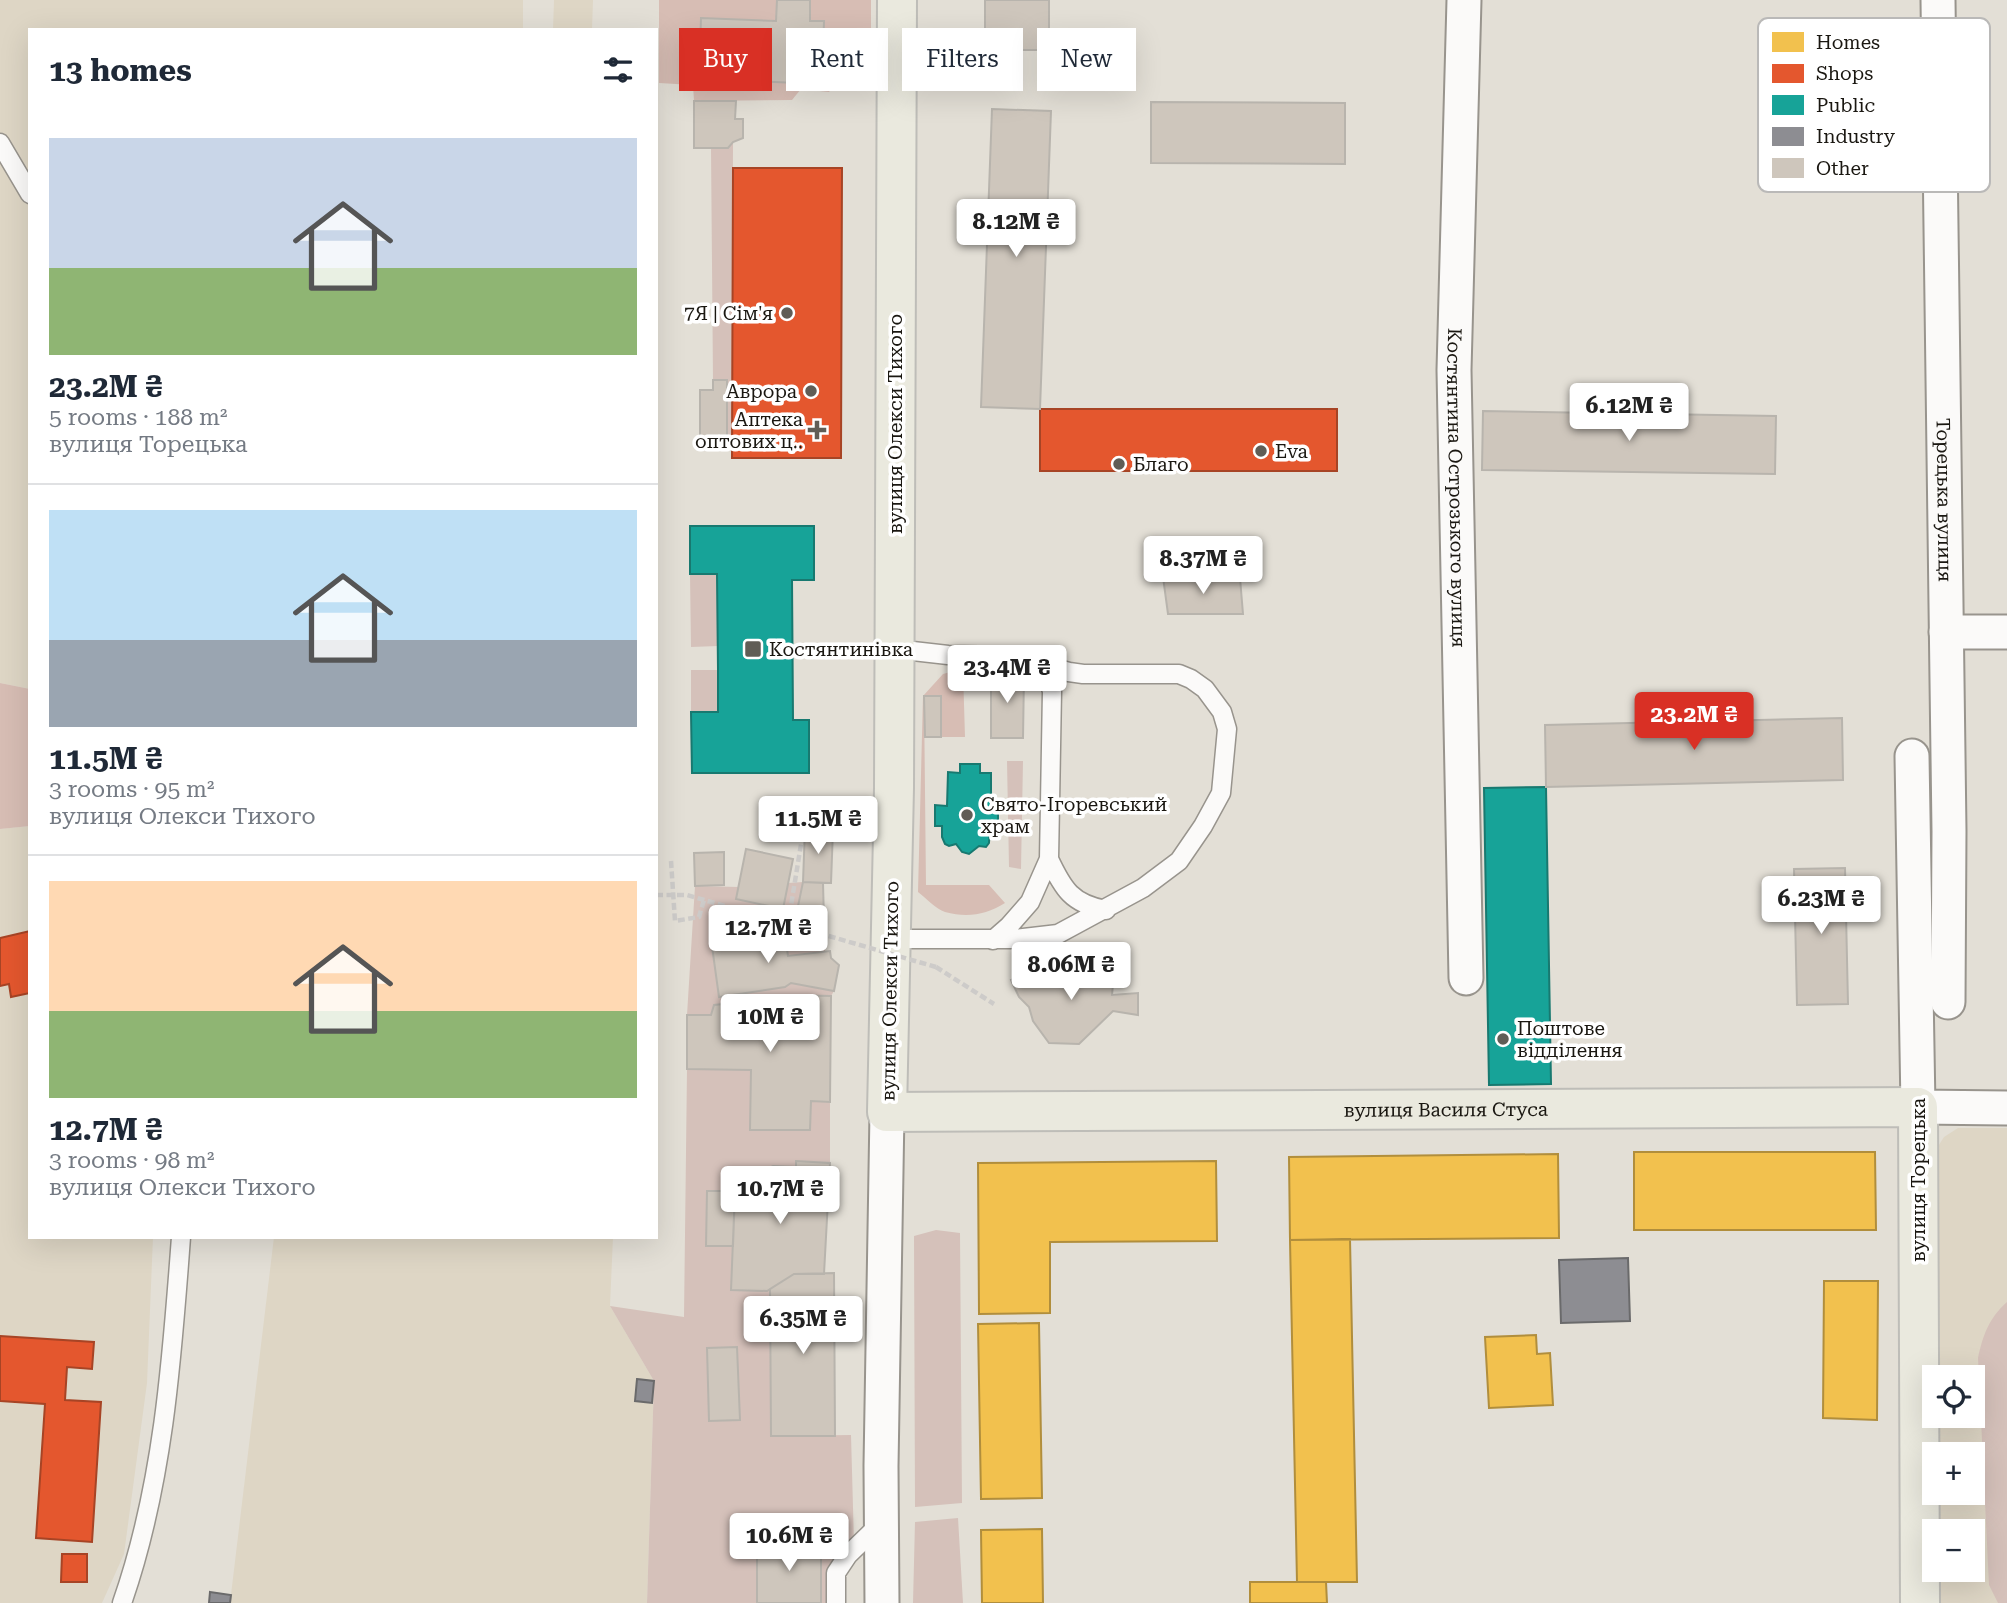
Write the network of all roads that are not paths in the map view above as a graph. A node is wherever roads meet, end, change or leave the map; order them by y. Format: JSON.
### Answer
{"nodes":[{"id":1,"x":897,"y":0,"type":"edge"},
{"id":2,"x":1464,"y":0,"type":"edge"},
{"id":3,"x":1938,"y":0,"type":"edge"},
{"id":4,"x":1938,"y":18,"type":"edge"},
{"id":5,"x":0,"y":143,"type":"edge"},
{"id":6,"x":28,"y":191,"type":"edge"},
{"id":7,"x":1940,"y":192,"type":"edge"},
{"id":8,"x":1946,"y":632,"type":"junction"},
{"id":9,"x":2007,"y":632,"type":"edge"},
{"id":10,"x":895,"y":649,"type":"junction"},
{"id":11,"x":1042,"y":663,"type":"junction"},
{"id":12,"x":1912,"y":756,"type":"dead end"},
{"id":13,"x":1049,"y":859,"type":"junction"},
{"id":14,"x":1106,"y":910,"type":"junction"},
{"id":15,"x":891,"y":939,"type":"junction"},
{"id":16,"x":993,"y":940,"type":"junction"},
{"id":17,"x":1466,"y":978,"type":"dead end"},
{"id":18,"x":1948,"y":1002,"type":"dead end"},
{"id":19,"x":1918,"y":1107,"type":"junction"},
{"id":20,"x":2007,"y":1108,"type":"edge"},
{"id":21,"x":887,"y":1112,"type":"junction"},
{"id":22,"x":181,"y":1239,"type":"edge"},
{"id":23,"x":881,"y":1522,"type":"junction"},
{"id":24,"x":122,"y":1603,"type":"edge"},
{"id":25,"x":836,"y":1603,"type":"edge"},
{"id":26,"x":883,"y":1603,"type":"edge"},
{"id":27,"x":1920,"y":1603,"type":"edge"}],
"edges":[{"from":1,"to":10,"type":"main road","name":"вулиця Олекси Тихого"},
{"from":2,"to":17,"type":"street","name":"Костянтина Острозького вулиця"},
{"from":3,"to":4,"type":"street","name":"Торецька вулиця"},
{"from":5,"to":6,"type":"lane"},
{"from":7,"to":8,"type":"street","name":"Торецька вулиця"},
{"from":8,"to":9,"type":"street"},
{"from":8,"to":18,"type":"street","name":"Торецька вулиця"},
{"from":10,"to":11,"type":"lane"},
{"from":10,"to":15,"type":"main road","name":"вулиця Олекси Тихого"},
{"from":11,"to":13,"type":"lane"},
{"from":11,"to":14,"type":"lane"},
{"from":12,"to":19,"type":"street","name":"вулиця Торецька"},
{"from":13,"to":14,"type":"lane"},
{"from":13,"to":16,"type":"lane"},
{"from":14,"to":16,"type":"lane"},
{"from":15,"to":16,"type":"lane"},
{"from":15,"to":21,"type":"main road","name":"вулиця Олекси Тихого"},
{"from":19,"to":20,"type":"street","name":"вулиця Василя Стуса"},
{"from":19,"to":21,"type":"main road","name":"вулиця Василя Стуса"},
{"from":19,"to":27,"type":"main road","name":"вулиця Торецька"},
{"from":21,"to":23,"type":"street","name":"вулиця Олекси Тихого"},
{"from":22,"to":24,"type":"lane"},
{"from":23,"to":25,"type":"lane"},
{"from":23,"to":26,"type":"street","name":"вулиця Олекси Тихого"}]}
